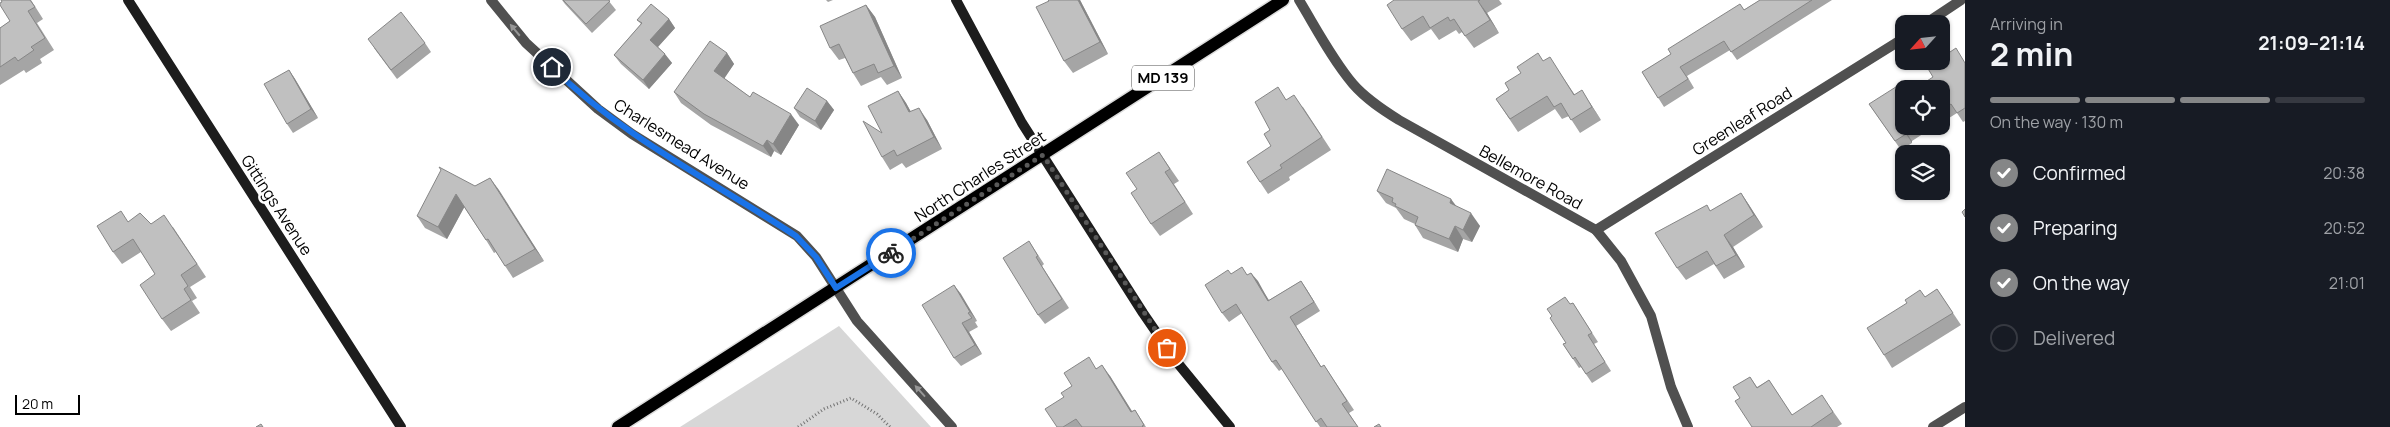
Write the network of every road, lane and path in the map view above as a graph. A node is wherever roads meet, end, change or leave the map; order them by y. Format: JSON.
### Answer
{"nodes":[{"id":1,"x":128,"y":0,"type":"edge"},
{"id":2,"x":491,"y":0,"type":"edge"},
{"id":3,"x":956,"y":0,"type":"edge"},
{"id":4,"x":1283,"y":0,"type":"edge"},
{"id":5,"x":1299,"y":0,"type":"edge"},
{"id":6,"x":1961,"y":0,"type":"edge"},
{"id":7,"x":1938,"y":15,"type":"edge"},
{"id":8,"x":1895,"y":44,"type":"edge"},
{"id":9,"x":1043,"y":155,"type":"junction"},
{"id":10,"x":1596,"y":230,"type":"junction"},
{"id":11,"x":836,"y":288,"type":"junction"},
{"id":12,"x":1965,"y":407,"type":"edge"},
{"id":13,"x":401,"y":427,"type":"edge"},
{"id":14,"x":618,"y":427,"type":"edge"},
{"id":15,"x":798,"y":427,"type":"edge"},
{"id":16,"x":890,"y":427,"type":"edge"},
{"id":17,"x":952,"y":427,"type":"edge"},
{"id":18,"x":1230,"y":427,"type":"edge"},
{"id":19,"x":1688,"y":427,"type":"edge"},
{"id":20,"x":1933,"y":427,"type":"edge"}],
"edges":[{"from":1,"to":13,"type":"street","name":"Gittings Avenue"},
{"from":11,"to":2,"type":"street","name":"Charlesmead Avenue","one_way":true},
{"from":3,"to":9,"type":"street"},
{"from":4,"to":9,"type":"main road","name":"North Charles Street","number":"MD 139"},
{"from":5,"to":10,"type":"street","name":"Bellemore Road"},
{"from":6,"to":7,"type":"street"},
{"from":8,"to":10,"type":"street","name":"Greenleaf Road"},
{"from":9,"to":11,"type":"main road","name":"North Charles Street","number":"MD 139"},
{"from":9,"to":18,"type":"street"},
{"from":10,"to":19,"type":"street","name":"Bellemore Road"},
{"from":11,"to":14,"type":"main road","name":"North Charles Street","number":"MD 139"},
{"from":17,"to":11,"type":"street","name":"Charlesmead Avenue","one_way":true},
{"from":12,"to":20,"type":"street"},
{"from":15,"to":16,"type":"path"}]}
